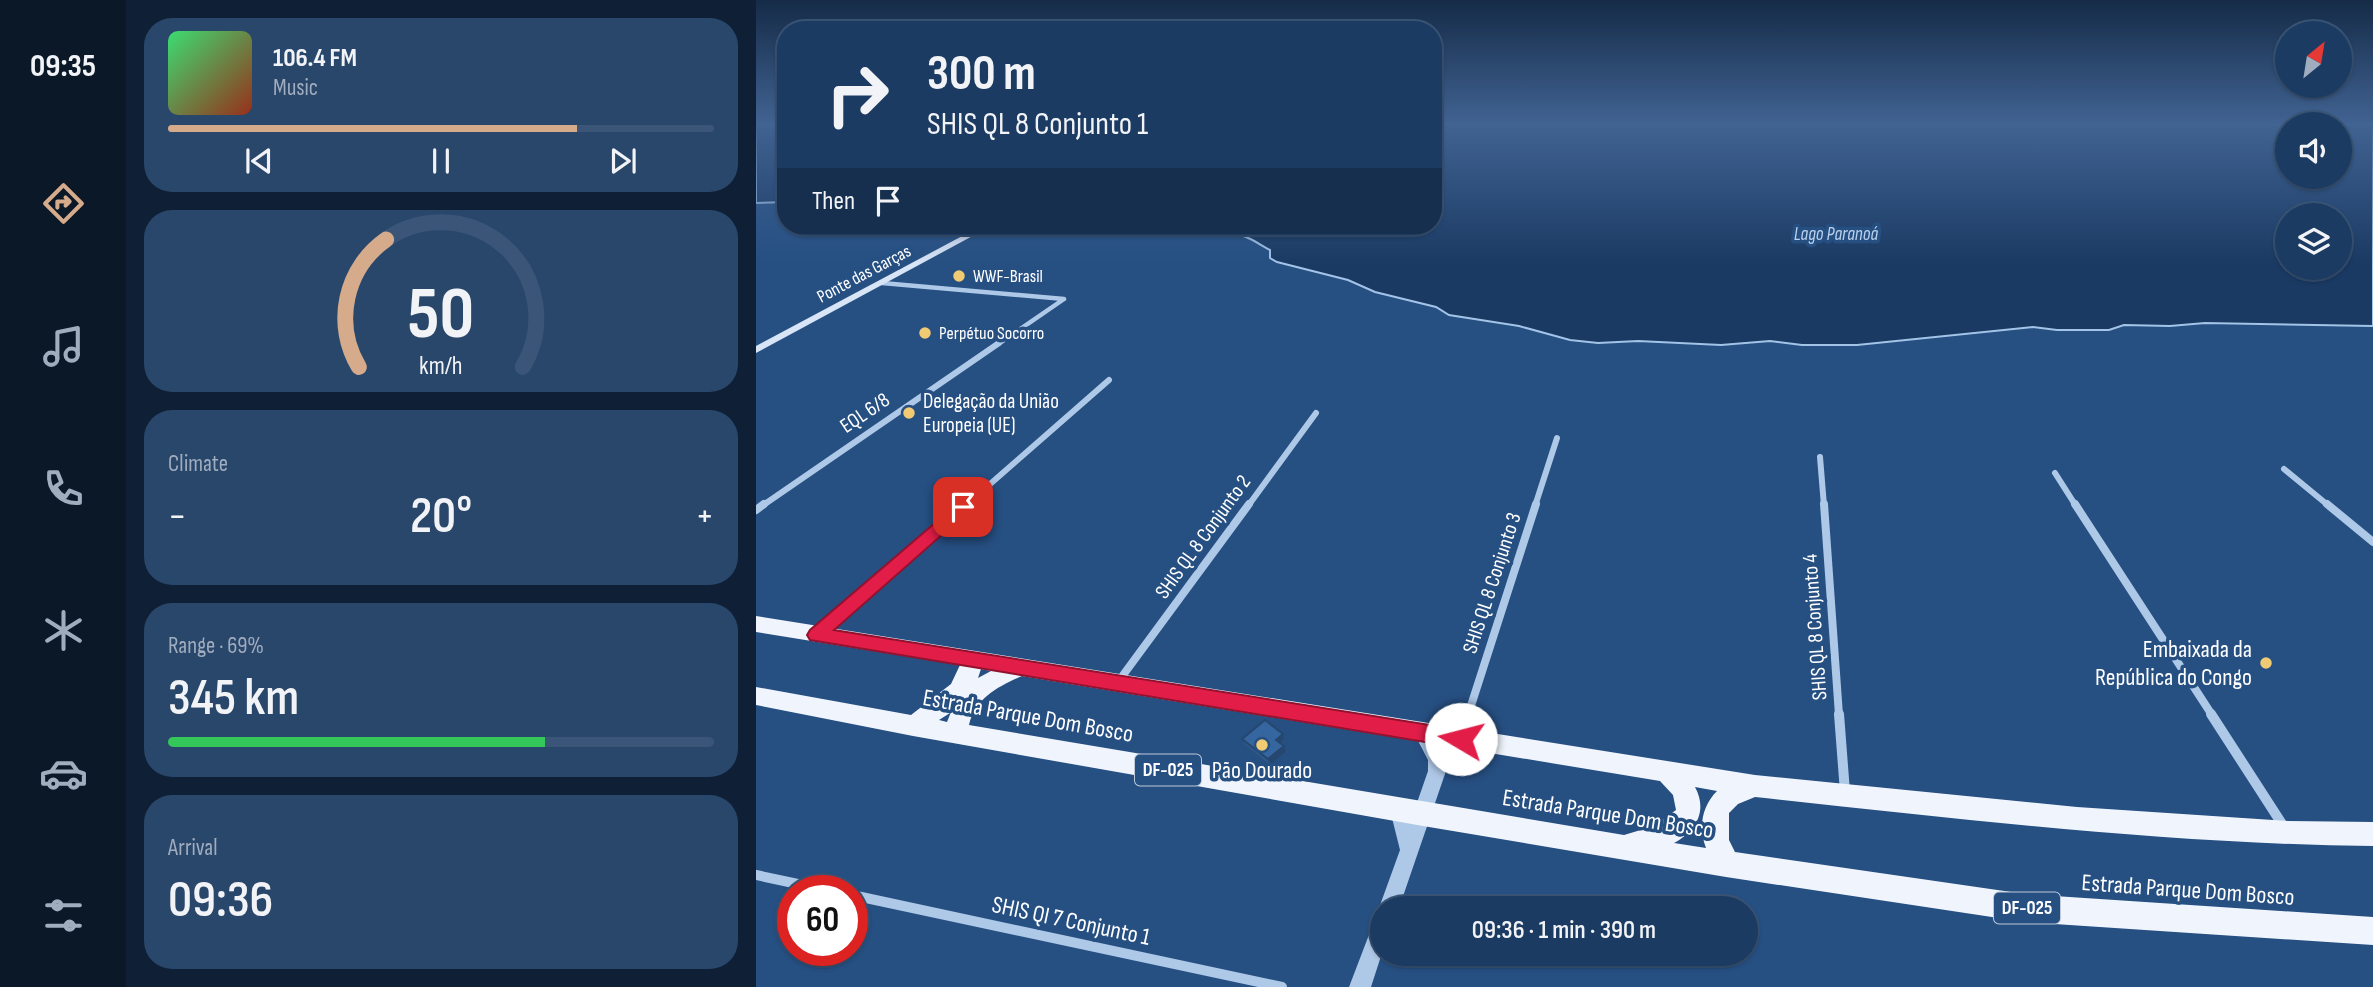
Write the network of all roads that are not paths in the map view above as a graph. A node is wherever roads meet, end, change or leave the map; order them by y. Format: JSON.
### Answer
{"nodes":[{"id":1,"x":960,"y":235,"type":"edge"},
{"id":2,"x":971,"y":235,"type":"edge"},
{"id":3,"x":882,"y":284,"type":"junction"},
{"id":4,"x":756,"y":341,"type":"edge"},
{"id":5,"x":756,"y":350,"type":"edge"},
{"id":6,"x":1109,"y":380,"type":"dead end"},
{"id":7,"x":1316,"y":413,"type":"dead end"},
{"id":8,"x":1557,"y":438,"type":"dead end"},
{"id":9,"x":1820,"y":457,"type":"dead end"},
{"id":10,"x":2284,"y":469,"type":"dead end"},
{"id":11,"x":2055,"y":473,"type":"dead end"},
{"id":12,"x":756,"y":510,"type":"edge"},
{"id":13,"x":2373,"y":542,"type":"edge"},
{"id":14,"x":756,"y":624,"type":"edge"},
{"id":15,"x":817,"y":635,"type":"junction"},
{"id":16,"x":971,"y":660,"type":"junction"},
{"id":17,"x":1018,"y":668,"type":"junction"},
{"id":18,"x":1118,"y":683,"type":"junction"},
{"id":19,"x":756,"y":696,"type":"edge"},
{"id":20,"x":913,"y":726,"type":"junction"},
{"id":21,"x":956,"y":733,"type":"junction"},
{"id":22,"x":1422,"y":733,"type":"junction"},
{"id":23,"x":1461,"y":739,"type":"junction"},
{"id":24,"x":1667,"y":772,"type":"junction"},
{"id":25,"x":1755,"y":786,"type":"junction"},
{"id":26,"x":1845,"y":796,"type":"junction"},
{"id":27,"x":1411,"y":812,"type":"junction"},
{"id":28,"x":2288,"y":833,"type":"junction"},
{"id":29,"x":2373,"y":834,"type":"edge"},
{"id":30,"x":1620,"y":847,"type":"junction"},
{"id":31,"x":1726,"y":864,"type":"junction"},
{"id":32,"x":756,"y":875,"type":"edge"},
{"id":33,"x":777,"y":879,"type":"edge"},
{"id":34,"x":1394,"y":896,"type":"edge"},
{"id":35,"x":868,"y":898,"type":"edge"},
{"id":36,"x":2373,"y":931,"type":"edge"},
{"id":37,"x":1370,"y":959,"type":"edge"},
{"id":38,"x":1282,"y":987,"type":"edge"},
{"id":39,"x":1360,"y":987,"type":"edge"}],
"edges":[{"from":1,"to":4,"type":"main road","name":"Ponte das Garças"},
{"from":2,"to":3,"type":"main road","name":"Ponte das Garças"},
{"from":3,"to":5,"type":"main road","name":"Ponte das Garças"},
{"from":3,"to":12,"type":"street","name":"EQL 6/8"},
{"from":6,"to":15,"type":"street"},
{"from":7,"to":18,"type":"street","name":"SHIS QL 8 Conjunto 2"},
{"from":8,"to":23,"type":"street","name":"SHIS QL 8 Conjunto 3"},
{"from":9,"to":26,"type":"street","name":"SHIS QL 8 Conjunto 4"},
{"from":10,"to":13,"type":"street"},
{"from":11,"to":28,"type":"street"},
{"from":14,"to":15,"type":"main road","name":"Estrada Parque Dom Bosco"},
{"from":15,"to":16,"type":"main road","name":"Estrada Parque Dom Bosco"},
{"from":16,"to":17,"type":"main road","name":"Estrada Parque Dom Bosco"},
{"from":16,"to":20,"type":"main road"},
{"from":17,"to":18,"type":"main road","name":"Estrada Parque Dom Bosco"},
{"from":17,"to":21,"type":"main road"},
{"from":18,"to":22,"type":"main road","name":"Estrada Parque Dom Bosco"},
{"from":19,"to":20,"type":"main road","name":"Estrada Parque Dom Bosco","number":"DF-025"},
{"from":20,"to":21,"type":"main road","name":"Estrada Parque Dom Bosco","number":"DF-025"},
{"from":21,"to":27,"type":"main road","name":"Estrada Parque Dom Bosco","number":"DF-025"},
{"from":22,"to":23,"type":"main road","name":"Estrada Parque Dom Bosco"},
{"from":22,"to":27,"type":"street"},
{"from":23,"to":24,"type":"main road","name":"Estrada Parque Dom Bosco"},
{"from":24,"to":25,"type":"main road","name":"Estrada Parque Dom Bosco"},
{"from":24,"to":30,"type":"main road"},
{"from":25,"to":26,"type":"main road","name":"Estrada Parque Dom Bosco"},
{"from":25,"to":31,"type":"main road"},
{"from":26,"to":28,"type":"main road","name":"Estrada Parque Dom Bosco"},
{"from":27,"to":30,"type":"main road","name":"Estrada Parque Dom Bosco","number":"DF-025"},
{"from":27,"to":34,"type":"street"},
{"from":28,"to":29,"type":"main road","name":"Estrada Parque Dom Bosco"},
{"from":30,"to":31,"type":"main road","name":"Estrada Parque Dom Bosco","number":"DF-025"},
{"from":31,"to":36,"type":"main road","name":"Estrada Parque Dom Bosco","number":"DF-025"},
{"from":32,"to":33,"type":"street"},
{"from":35,"to":38,"type":"street","name":"SHIS QI 7 Conjunto 1"},
{"from":37,"to":39,"type":"street"}]}
